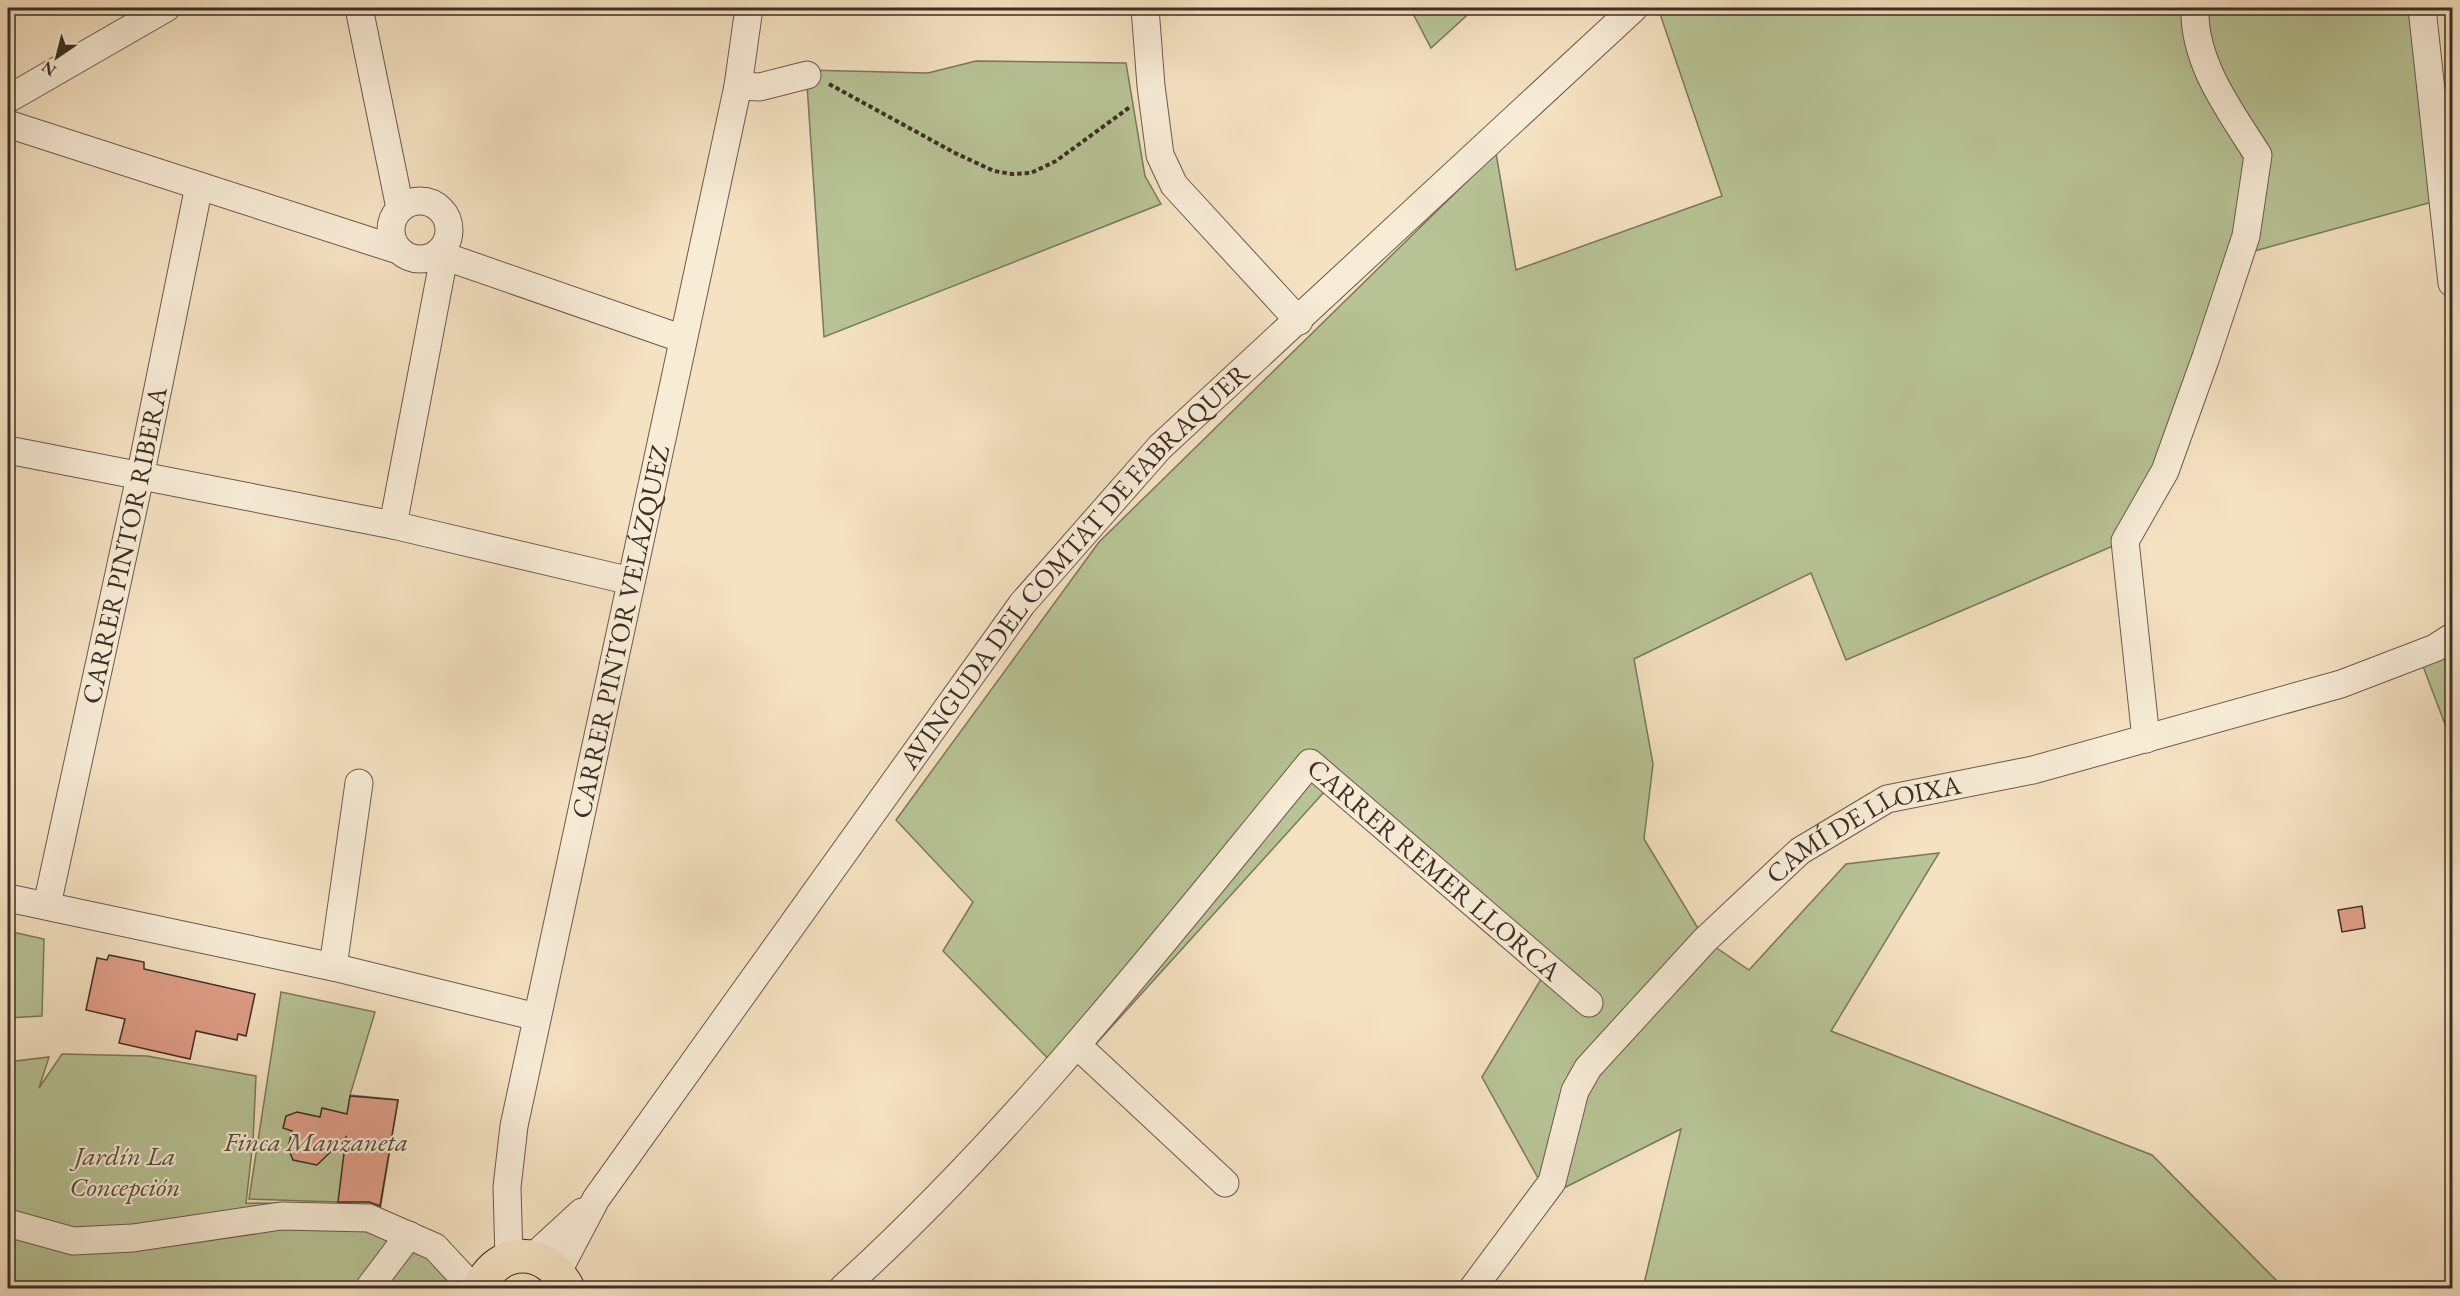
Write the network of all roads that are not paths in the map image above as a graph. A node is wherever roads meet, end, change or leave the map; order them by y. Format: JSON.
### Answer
{"nodes":[{"id":1,"x":166,"y":8,"type":"edge"},
{"id":2,"x":359,"y":8,"type":"edge"},
{"id":3,"x":749,"y":8,"type":"edge"},
{"id":4,"x":1145,"y":8,"type":"edge"},
{"id":5,"x":1634,"y":8,"type":"edge"},
{"id":6,"x":2195,"y":8,"type":"edge"},
{"id":7,"x":2422,"y":8,"type":"edge"},
{"id":8,"x":807,"y":75,"type":"road end"},
{"id":9,"x":738,"y":86,"type":"junction"},
{"id":10,"x":8,"y":99,"type":"edge"},
{"id":11,"x":8,"y":124,"type":"edge"},
{"id":12,"x":199,"y":186,"type":"junction"},
{"id":13,"x":400,"y":208,"type":"junction"},
{"id":14,"x":398,"y":250,"type":"junction"},
{"id":15,"x":441,"y":256,"type":"junction"},
{"id":16,"x":2452,"y":283,"type":"edge"},
{"id":17,"x":1299,"y":321,"type":"junction"},
{"id":18,"x":683,"y":339,"type":"junction"},
{"id":19,"x":8,"y":450,"type":"edge"},
{"id":20,"x":140,"y":477,"type":"junction"},
{"id":21,"x":393,"y":525,"type":"junction"},
{"id":22,"x":631,"y":581,"type":"junction"},
{"id":23,"x":2452,"y":637,"type":"edge"},
{"id":24,"x":2146,"y":739,"type":"junction"},
{"id":25,"x":359,"y":783,"type":"dead end"},
{"id":26,"x":8,"y":898,"type":"edge"},
{"id":27,"x":46,"y":905,"type":"junction"},
{"id":28,"x":333,"y":967,"type":"junction"},
{"id":29,"x":1589,"y":1003,"type":"dead end"},
{"id":30,"x":537,"y":1017,"type":"junction"},
{"id":31,"x":1077,"y":1045,"type":"junction"},
{"id":32,"x":1225,"y":1183,"type":"dead end"},
{"id":33,"x":8,"y":1223,"type":"edge"},
{"id":34,"x":409,"y":1235,"type":"junction"},
{"id":35,"x":542,"y":1269,"type":"edge"},
{"id":36,"x":369,"y":1288,"type":"edge"},
{"id":37,"x":473,"y":1288,"type":"edge"},
{"id":38,"x":478,"y":1288,"type":"edge"},
{"id":39,"x":843,"y":1288,"type":"edge"},
{"id":40,"x":1473,"y":1288,"type":"edge"}],
"edges":[{"from":1,"to":10,"type":"street"},
{"from":2,"to":13,"type":"street"},
{"from":3,"to":9,"type":"street","name":"CARRER PINTOR VELÁZQUEZ"},
{"from":4,"to":17,"type":"street"},
{"from":5,"to":17,"type":"street","name":"AVINGUDA DEL COMTAT DE FABRAQUER"},
{"from":6,"to":24,"type":"street"},
{"from":7,"to":16,"type":"street"},
{"from":8,"to":9,"type":"street"},
{"from":9,"to":18,"type":"street","name":"CARRER PINTOR VELÁZQUEZ"},
{"from":11,"to":12,"type":"street"},
{"from":12,"to":14,"type":"street"},
{"from":12,"to":20,"type":"street","name":"CARRER PINTOR RIBERA"},
{"from":13,"to":14,"type":"street"},
{"from":13,"to":15,"type":"street"},
{"from":14,"to":15,"type":"street"},
{"from":15,"to":18,"type":"street"},
{"from":15,"to":21,"type":"street"},
{"from":17,"to":35,"type":"street","name":"AVINGUDA DEL COMTAT DE FABRAQUER"},
{"from":18,"to":22,"type":"street","name":"CARRER PINTOR VELÁZQUEZ"},
{"from":19,"to":20,"type":"street"},
{"from":20,"to":21,"type":"street"},
{"from":20,"to":27,"type":"street","name":"CARRER PINTOR RIBERA"},
{"from":21,"to":22,"type":"street"},
{"from":22,"to":30,"type":"street","name":"CARRER PINTOR VELÁZQUEZ"},
{"from":23,"to":24,"type":"street","name":"CAMÍ DE LLOIXA"},
{"from":24,"to":40,"type":"street","name":"CAMÍ DE LLOIXA"},
{"from":25,"to":28,"type":"street"},
{"from":26,"to":27,"type":"street"},
{"from":27,"to":28,"type":"street"},
{"from":28,"to":30,"type":"street"},
{"from":29,"to":31,"type":"street","name":"CARRER REMER LLORCA"},
{"from":30,"to":35,"type":"street","name":"CARRER PINTOR VELÁZQUEZ"},
{"from":31,"to":32,"type":"street"},
{"from":31,"to":39,"type":"street","name":"CARRER REMER LLORCA"},
{"from":33,"to":34,"type":"street"},
{"from":34,"to":36,"type":"street"},
{"from":34,"to":37,"type":"street"},
{"from":35,"to":38,"type":"main road"}]}
